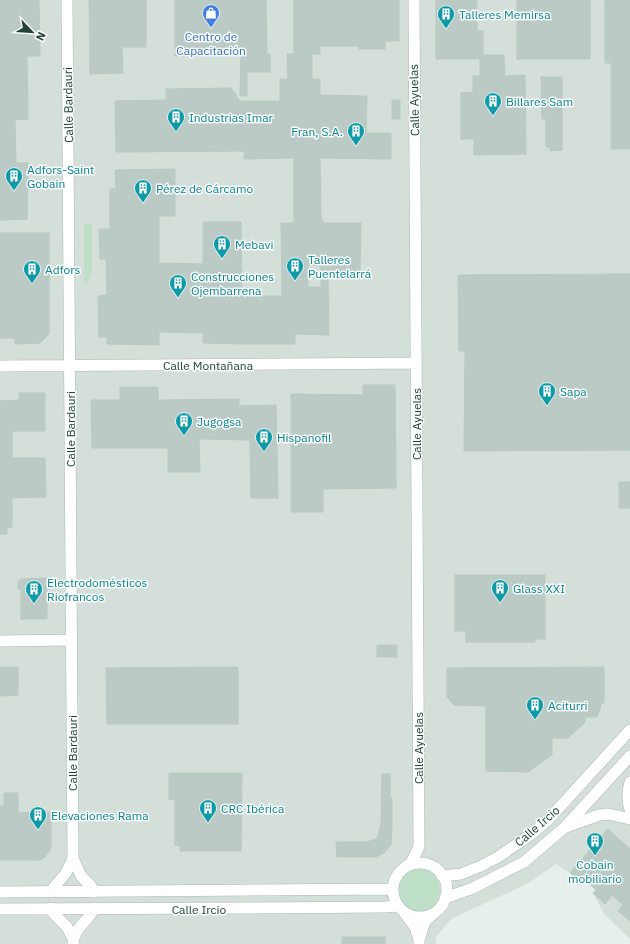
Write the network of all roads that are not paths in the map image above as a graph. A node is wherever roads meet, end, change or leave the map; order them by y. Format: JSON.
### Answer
{"nodes":[{"id":1,"x":67,"y":0,"type":"edge"},
{"id":2,"x":414,"y":0,"type":"edge"},
{"id":3,"x":416,"y":364,"type":"junction"},
{"id":4,"x":70,"y":365,"type":"junction"},
{"id":5,"x":0,"y":366,"type":"edge"},
{"id":6,"x":71,"y":640,"type":"junction"},
{"id":7,"x":0,"y":641,"type":"edge"},
{"id":8,"x":630,"y":730,"type":"edge"},
{"id":9,"x":630,"y":756,"type":"edge"},
{"id":10,"x":630,"y":782,"type":"edge"},
{"id":11,"x":630,"y":810,"type":"edge"},
{"id":12,"x":630,"y":819,"type":"edge"},
{"id":13,"x":564,"y":828,"type":"junction"},
{"id":14,"x":419,"y":848,"type":"junction"},
{"id":15,"x":72,"y":858,"type":"junction"},
{"id":16,"x":404,"y":868,"type":"junction"},
{"id":17,"x":434,"y":868,"type":"junction"},
{"id":18,"x":442,"y":876,"type":"junction"},
{"id":19,"x":393,"y":889,"type":"junction"},
{"id":20,"x":0,"y":892,"type":"edge"},
{"id":21,"x":51,"y":892,"type":"junction"},
{"id":22,"x":94,"y":892,"type":"junction"},
{"id":23,"x":445,"y":898,"type":"junction"},
{"id":24,"x":0,"y":908,"type":"edge"},
{"id":25,"x":51,"y":908,"type":"junction"},
{"id":26,"x":95,"y":908,"type":"junction"},
{"id":27,"x":400,"y":908,"type":"junction"},
{"id":28,"x":435,"y":912,"type":"junction"},
{"id":29,"x":73,"y":941,"type":"edge"},
{"id":30,"x":419,"y":942,"type":"edge"}],
"edges":[{"from":1,"to":4,"type":"street","name":"Calle Bardauri"},
{"from":2,"to":3,"type":"street","name":"Calle Ayuelas"},
{"from":3,"to":4,"type":"street","name":"Calle Montañana"},
{"from":3,"to":14,"type":"street","name":"Calle Ayuelas"},
{"from":4,"to":5,"type":"street","name":"Calle Montañana"},
{"from":4,"to":6,"type":"street","name":"Calle Bardauri"},
{"from":6,"to":7,"type":"street"},
{"from":6,"to":15,"type":"street","name":"Calle Bardauri"},
{"from":8,"to":18,"type":"street","name":"Calle Ircio"},
{"from":9,"to":13,"type":"street","name":"Calle Ircio"},
{"from":10,"to":11,"type":"street"},
{"from":12,"to":13,"type":"street"},
{"from":13,"to":23,"type":"street","name":"Calle Ircio"},
{"from":14,"to":16,"type":"street"},
{"from":14,"to":17,"type":"street"},
{"from":15,"to":21,"type":"street","name":"Calle Bardauri"},
{"from":15,"to":22,"type":"street","name":"Calle Bardauri"},
{"from":16,"to":17,"type":"street"},
{"from":16,"to":19,"type":"street"},
{"from":17,"to":18,"type":"street"},
{"from":18,"to":23,"type":"street"},
{"from":19,"to":22,"type":"street","name":"Calle Ircio"},
{"from":19,"to":27,"type":"street"},
{"from":20,"to":21,"type":"street","name":"Calle Ircio"},
{"from":21,"to":22,"type":"street","name":"Calle Ircio"},
{"from":23,"to":28,"type":"street"},
{"from":24,"to":25,"type":"street","name":"Calle Ircio"},
{"from":25,"to":26,"type":"street","name":"Calle Ircio"},
{"from":25,"to":29,"type":"street"},
{"from":26,"to":27,"type":"street","name":"Calle Ircio"},
{"from":26,"to":29,"type":"street"},
{"from":27,"to":28,"type":"street"},
{"from":27,"to":30,"type":"street"},
{"from":28,"to":30,"type":"street"}]}
